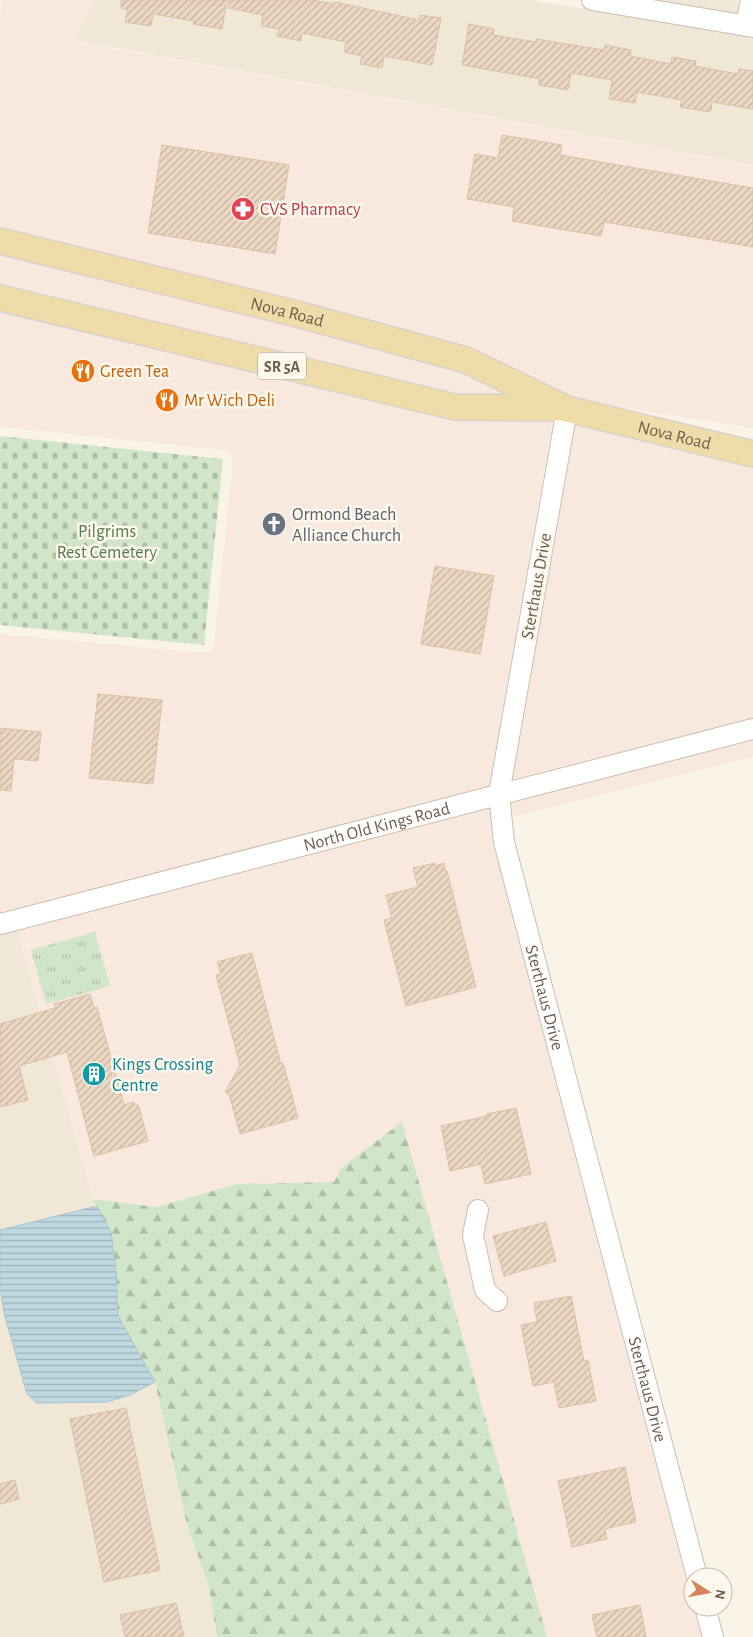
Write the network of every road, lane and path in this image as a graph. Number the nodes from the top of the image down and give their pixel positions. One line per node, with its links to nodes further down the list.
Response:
1 (592, 0): 3 (street)
2 (751, 0): 3 (street)
3 (750, 26)
4 (0, 242): 6 (main road, Nova Road / SR 5A)
5 (0, 298): 6 (main road, Nova Road / SR 5A)
6 (567, 408): 7 (main road, Nova Road / SR 5A); 9 (street, Sterthaus Drive)
7 (753, 454)
8 (753, 729): 9 (street, North Old Kings Road)
9 (499, 794): 10 (street, North Old Kings Road); 13 (street, Sterthaus Drive)
10 (0, 924)
11 (478, 1210): 12 (street)
12 (497, 1301)
13 (694, 1567)
14 (708, 1617): 15 (street)
15 (713, 1637)

